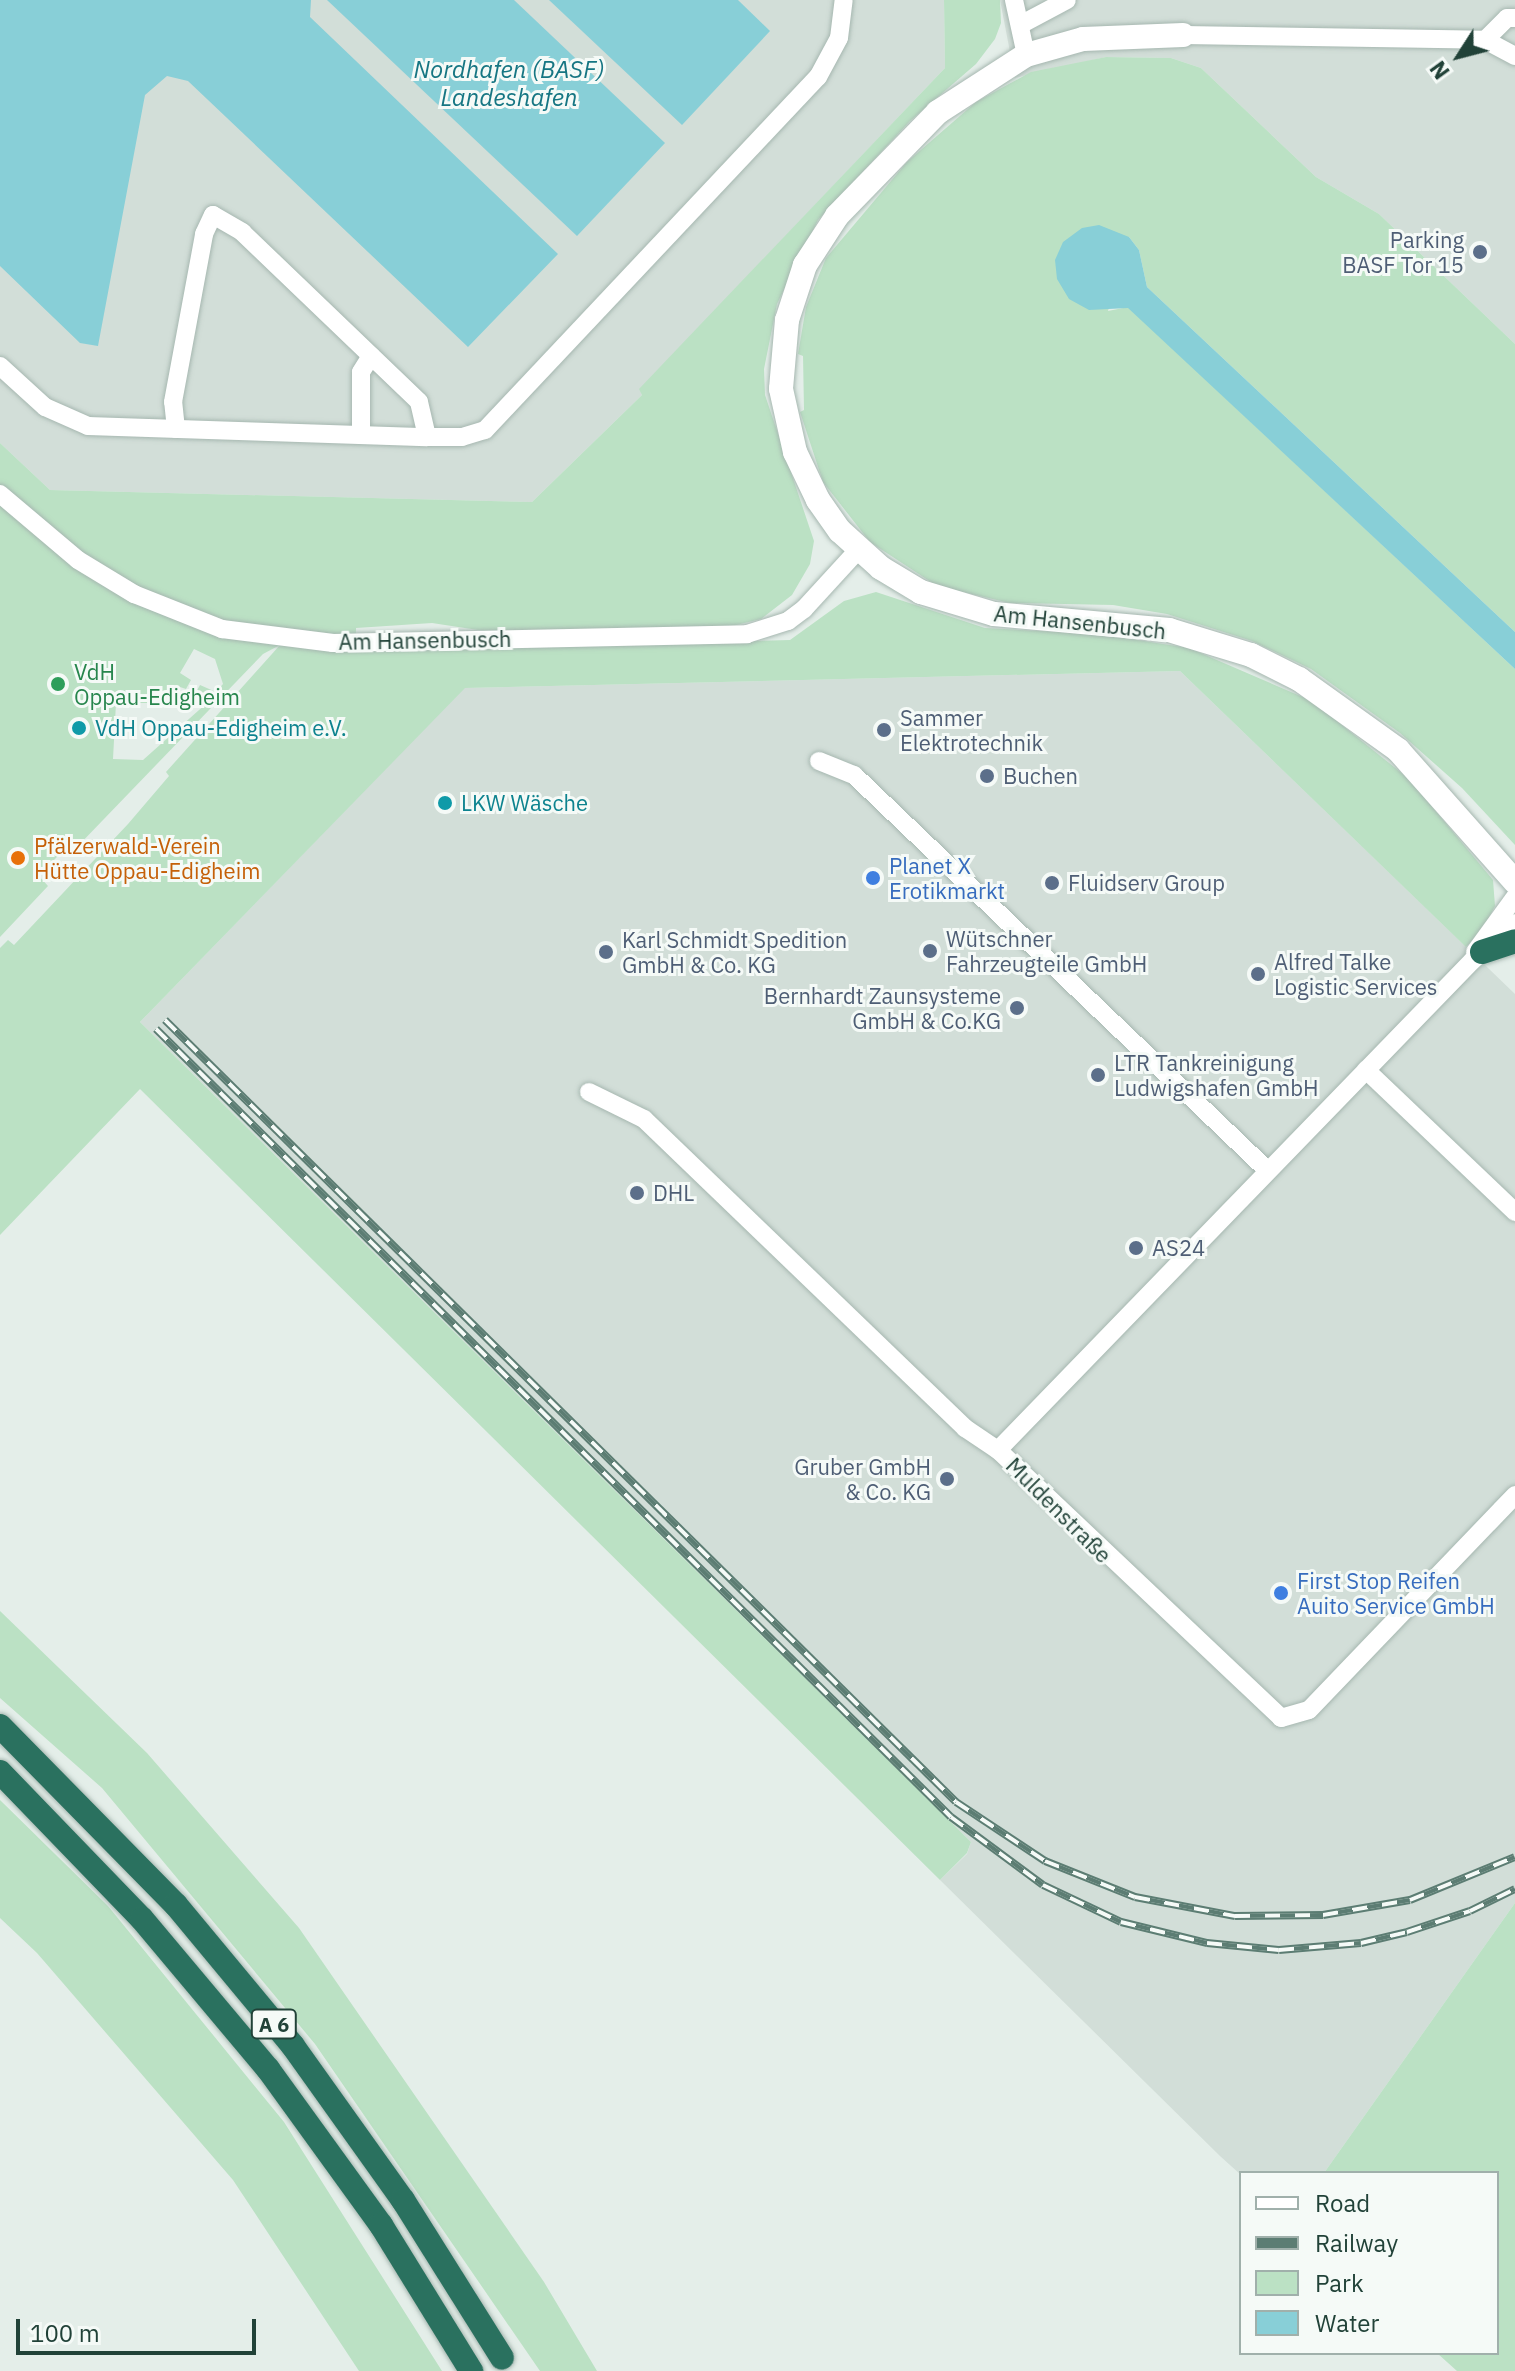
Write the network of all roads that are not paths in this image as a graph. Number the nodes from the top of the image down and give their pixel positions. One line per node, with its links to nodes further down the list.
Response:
1 (844, 0): 14 (street)
2 (1014, 0): 5 (street)
3 (1067, 0): 5 (street)
4 (1515, 18): 7 (street)
5 (1020, 25): 8 (street)
6 (1183, 35): 7 (street); 8 (street, Am Hansenbusch)
7 (1485, 40): 9 (street)
8 (1026, 55): 16 (street, Am Hansenbusch)
9 (1515, 56)
10 (371, 356): 12 (street); 13 (street); 14 (street)
11 (0, 366): 12 (street)
12 (176, 429): 13 (street)
13 (361, 434): 14 (street)
14 (427, 437)
15 (0, 494): 16 (street, Am Hansenbusch)
16 (858, 550): 18 (street, Am Hansenbusch)
17 (819, 761): 25 (street)
18 (1515, 882)
19 (1515, 897): 22 (street)
20 (1515, 923): 22 (street)
21 (1515, 941): 22 (highway)
22 (1477, 956): 23 (street)
23 (1366, 1070): 25 (street); 26 (street)
24 (589, 1092): 27 (street, Muldenstraße)
25 (1267, 1170): 27 (street)
26 (1515, 1212)
27 (998, 1450): 28 (street, Muldenstraße)
28 (1515, 1495)
29 (0, 1726): 31 (highway, A 6)
30 (0, 1772): 32 (highway, A 6)
31 (502, 2358)
32 (471, 2371)

